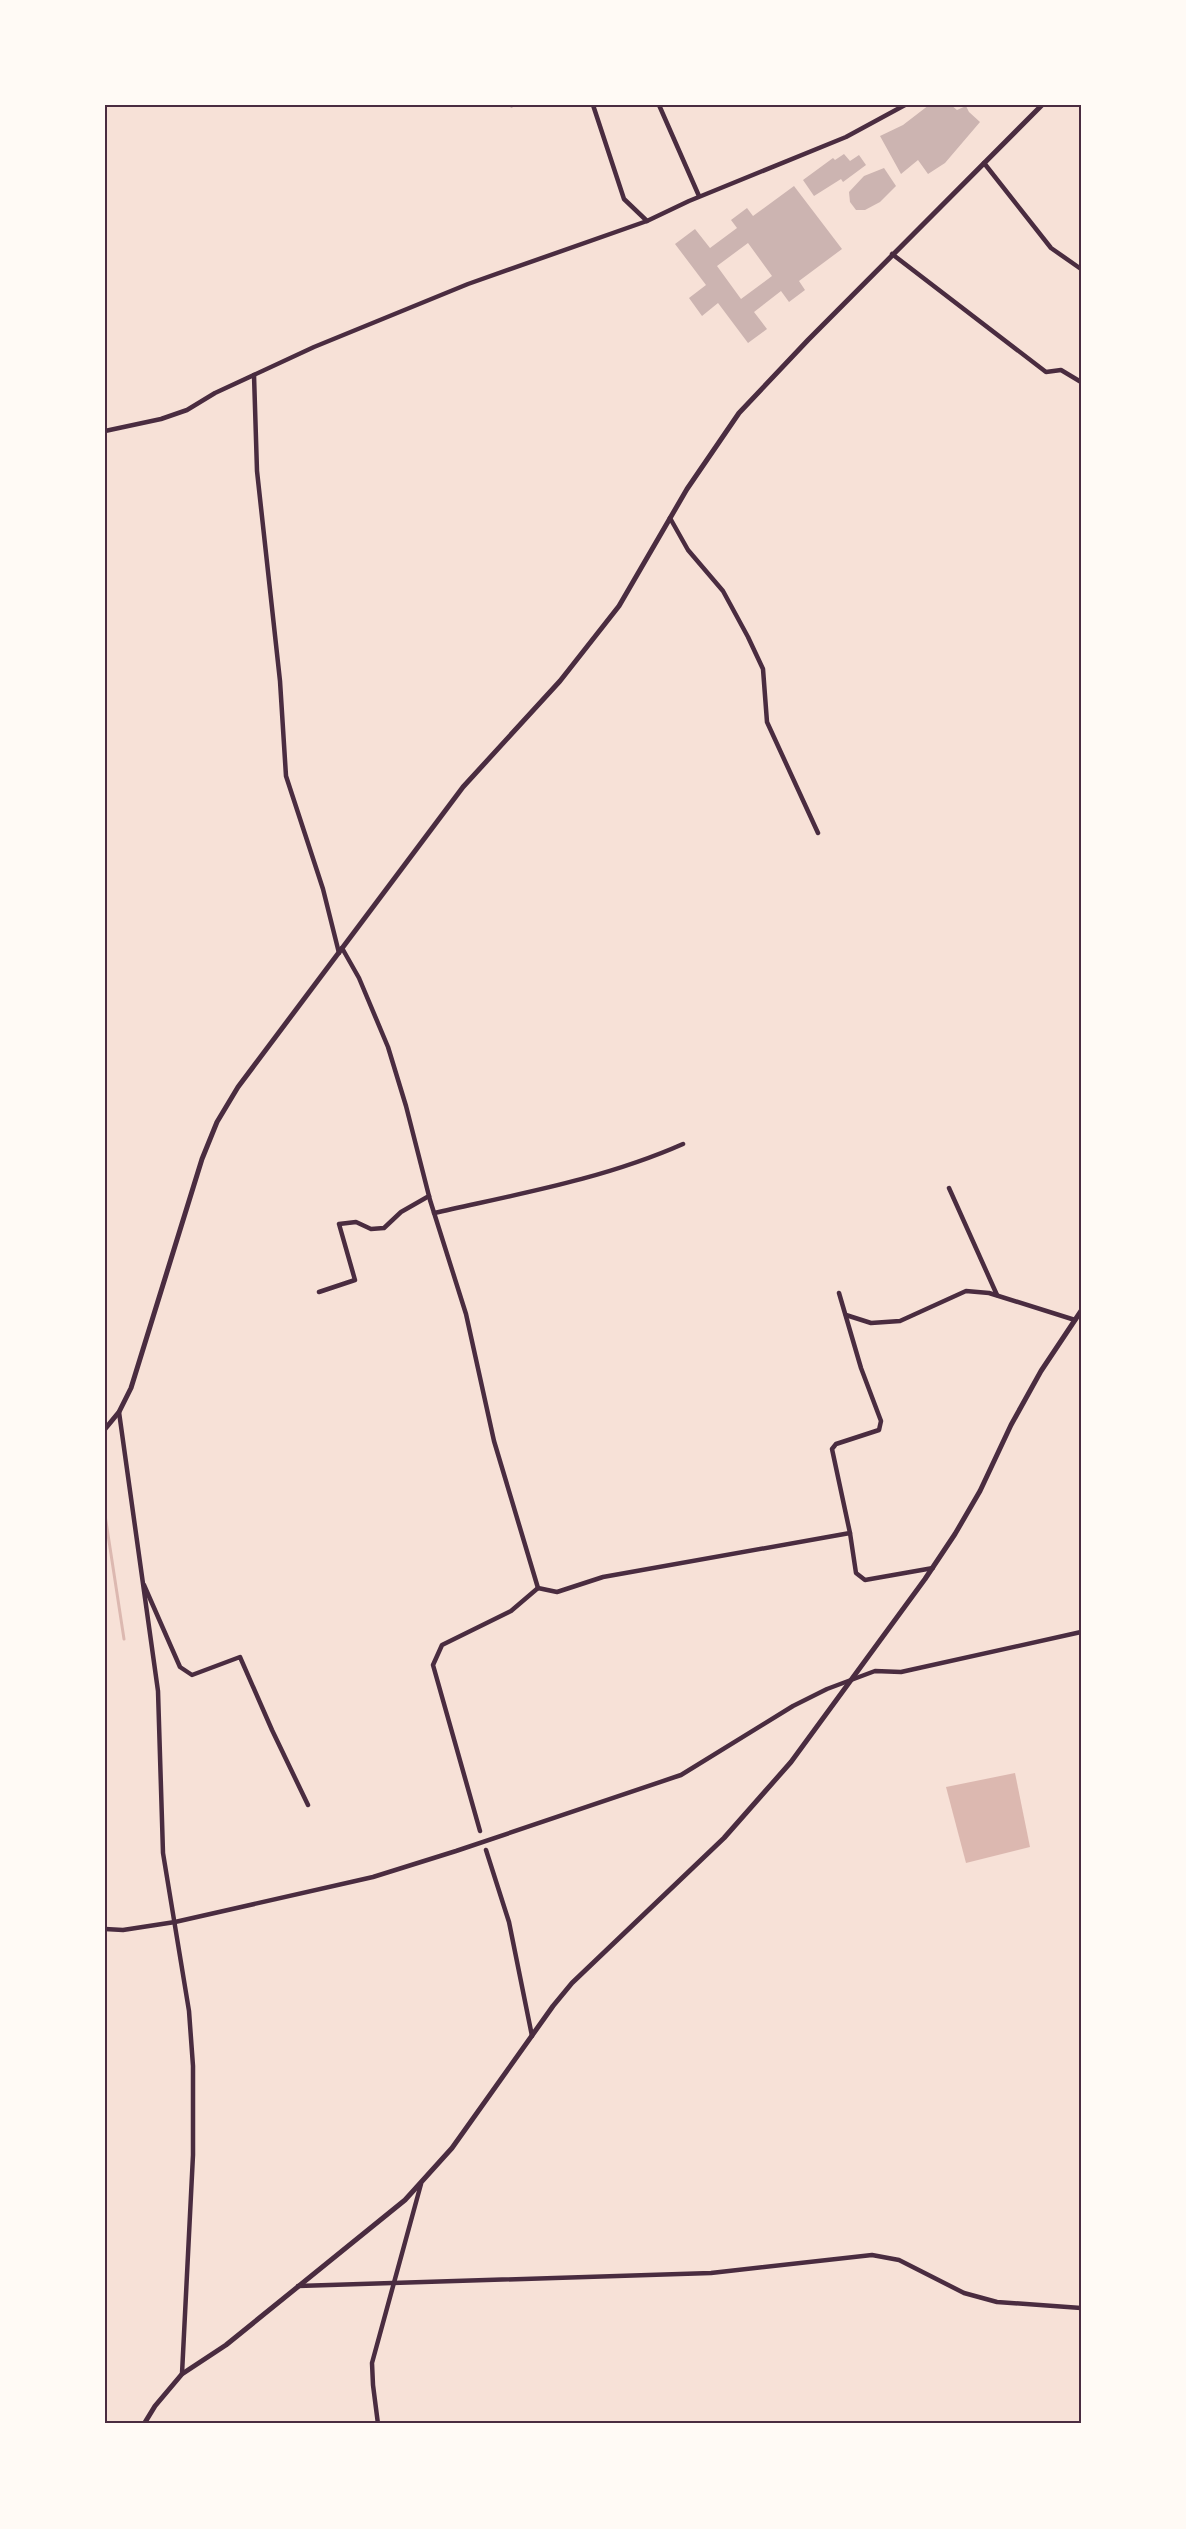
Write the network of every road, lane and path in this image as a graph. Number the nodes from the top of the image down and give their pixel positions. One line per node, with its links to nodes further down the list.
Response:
1 (593, 105): 8 (street)
2 (659, 105): 7 (street)
3 (905, 105): 7 (street)
4 (1042, 105): 5 (street)
5 (1034, 108): 6 (street)
6 (984, 163): 9 (street); 10 (street)
7 (699, 196): 8 (street)
8 (647, 221): 11 (street)
9 (892, 254): 12 (street); 14 (street)
10 (1081, 269)
11 (254, 375): 13 (street); 16 (street)
12 (1081, 382)
13 (105, 431)
14 (670, 518): 15 (street); 16 (street)
15 (818, 833)
16 (341, 951): 19 (street); 27 (street)
17 (683, 1144): 20 (street)
18 (949, 1188): 23 (street)
19 (429, 1196): 20 (street); 21 (street)
20 (434, 1213): 32 (street)
21 (319, 1292)
22 (839, 1293): 25 (street)
23 (997, 1295): 25 (street); 26 (street)
24 (1081, 1311): 26 (street)
25 (846, 1315): 29 (street)
26 (1075, 1320): 30 (street)
27 (119, 1412): 28 (street); 31 (street)
28 (105, 1429)
29 (850, 1533): 30 (street); 32 (street)
30 (933, 1568): 34 (street)
31 (142, 1580): 35 (street); 38 (street)
32 (538, 1588): 36 (street)
33 (1081, 1632): 34 (street)
34 (849, 1680): 38 (street); 40 (street)
35 (309, 1805)
36 (480, 1832)
37 (486, 1850): 40 (street)
38 (175, 1922): 39 (street); 45 (street)
39 (105, 1929)
40 (532, 2036): 41 (street)
41 (421, 2184): 42 (street); 43 (street)
42 (392, 2284): 43 (street); 44 (street); 47 (street)
43 (298, 2286): 45 (street)
44 (1081, 2308)
45 (182, 2374): 46 (street)
46 (144, 2424)
47 (378, 2424)

